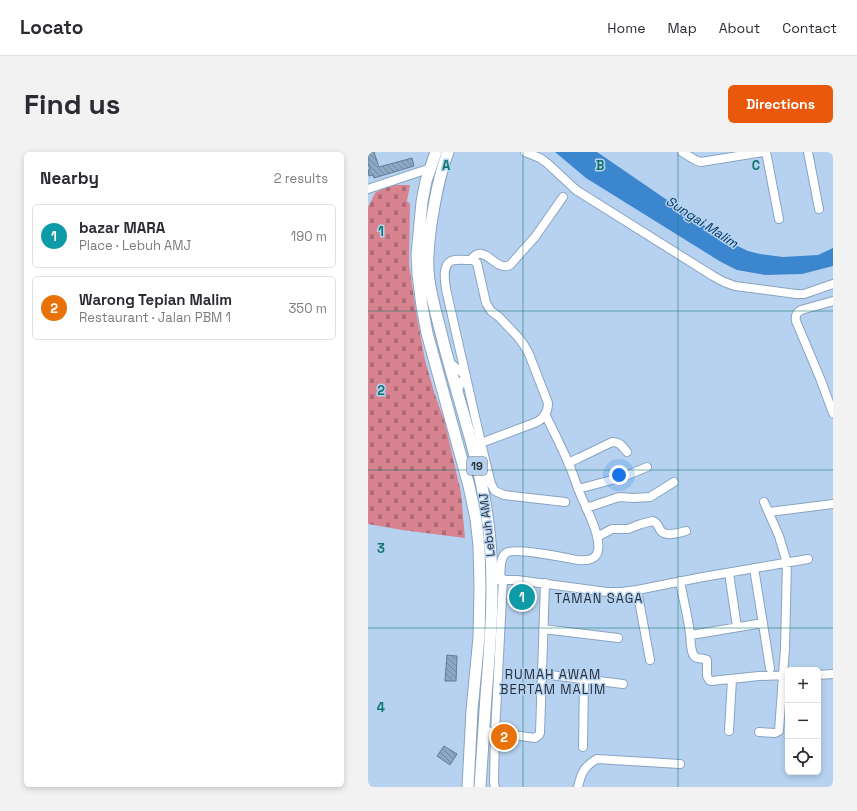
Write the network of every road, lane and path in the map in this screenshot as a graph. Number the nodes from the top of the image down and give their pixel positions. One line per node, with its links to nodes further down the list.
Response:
1 (436, 152): 9 (highway, Lebuh AMJ / 19)
2 (448, 152): 17 (highway, Lebuh AMJ / 19)
3 (525, 152): 15 (street)
4 (682, 152): 8 (street)
5 (763, 152): 8 (street)
6 (766, 152): 13 (street)
7 (808, 152): 12 (street)
8 (740, 154)
9 (431, 168): 10 (street); 65 (highway, Lebuh AMJ / 19)
10 (368, 189)
11 (563, 197): 14 (street)
12 (819, 209)
13 (779, 219)
14 (471, 260): 18 (street); 20 (street)
15 (833, 284)
16 (833, 301): 21 (street)
17 (447, 360): 18 (street); 19 (highway, Lebuh AMJ / 19)
18 (466, 376): 19 (street); 22 (street)
19 (458, 396): 39 (highway, Lebuh AMJ / 19)
20 (545, 414): 22 (street); 24 (street)
21 (833, 414)
22 (481, 443): 28 (street)
23 (627, 452): 24 (street)
24 (568, 463): 27 (street)
25 (647, 468): 27 (street)
26 (674, 482): 31 (street)
27 (578, 489): 31 (street)
28 (565, 502)
29 (764, 502): 32 (street)
30 (833, 504): 32 (street)
31 (586, 508): 34 (street)
32 (769, 512): 36 (street)
33 (686, 531): 34 (street)
34 (597, 537): 39 (street)
35 (808, 559): 36 (street)
36 (787, 563): 37 (street); 49 (street)
37 (754, 568): 38 (street); 43 (street)
38 (729, 573): 40 (street); 44 (street)
39 (498, 580): 41 (street); 60 (highway, Lebuh AMJ / 19)
40 (680, 582): 42 (street); 46 (street)
41 (545, 583): 42 (street); 45 (street)
42 (637, 590): 48 (street)
43 (763, 623): 44 (street); 50 (street)
44 (737, 627): 46 (street)
45 (543, 629): 47 (street); 51 (street)
46 (691, 635): 56 (street)
47 (618, 638)
48 (650, 660)
49 (786, 667)
50 (770, 668)
51 (542, 674): 55 (street); 60 (street)
52 (821, 674): 53 (street)
53 (833, 674)
54 (785, 675): 56 (street)
55 (584, 679): 58 (street); 62 (street)
56 (732, 679): 59 (street)
57 (785, 682): 61 (street)
58 (623, 684)
59 (729, 731)
60 (489, 732): 63 (highway, Lebuh AMJ / 19); 68 (street)
61 (759, 732)
62 (583, 747)
63 (483, 751): 66 (highway, Lebuh AMJ / 19); 67 (highway)
64 (680, 764): 69 (street)
65 (468, 787)
66 (480, 787)
67 (484, 787)
68 (495, 787)
69 (578, 787)

